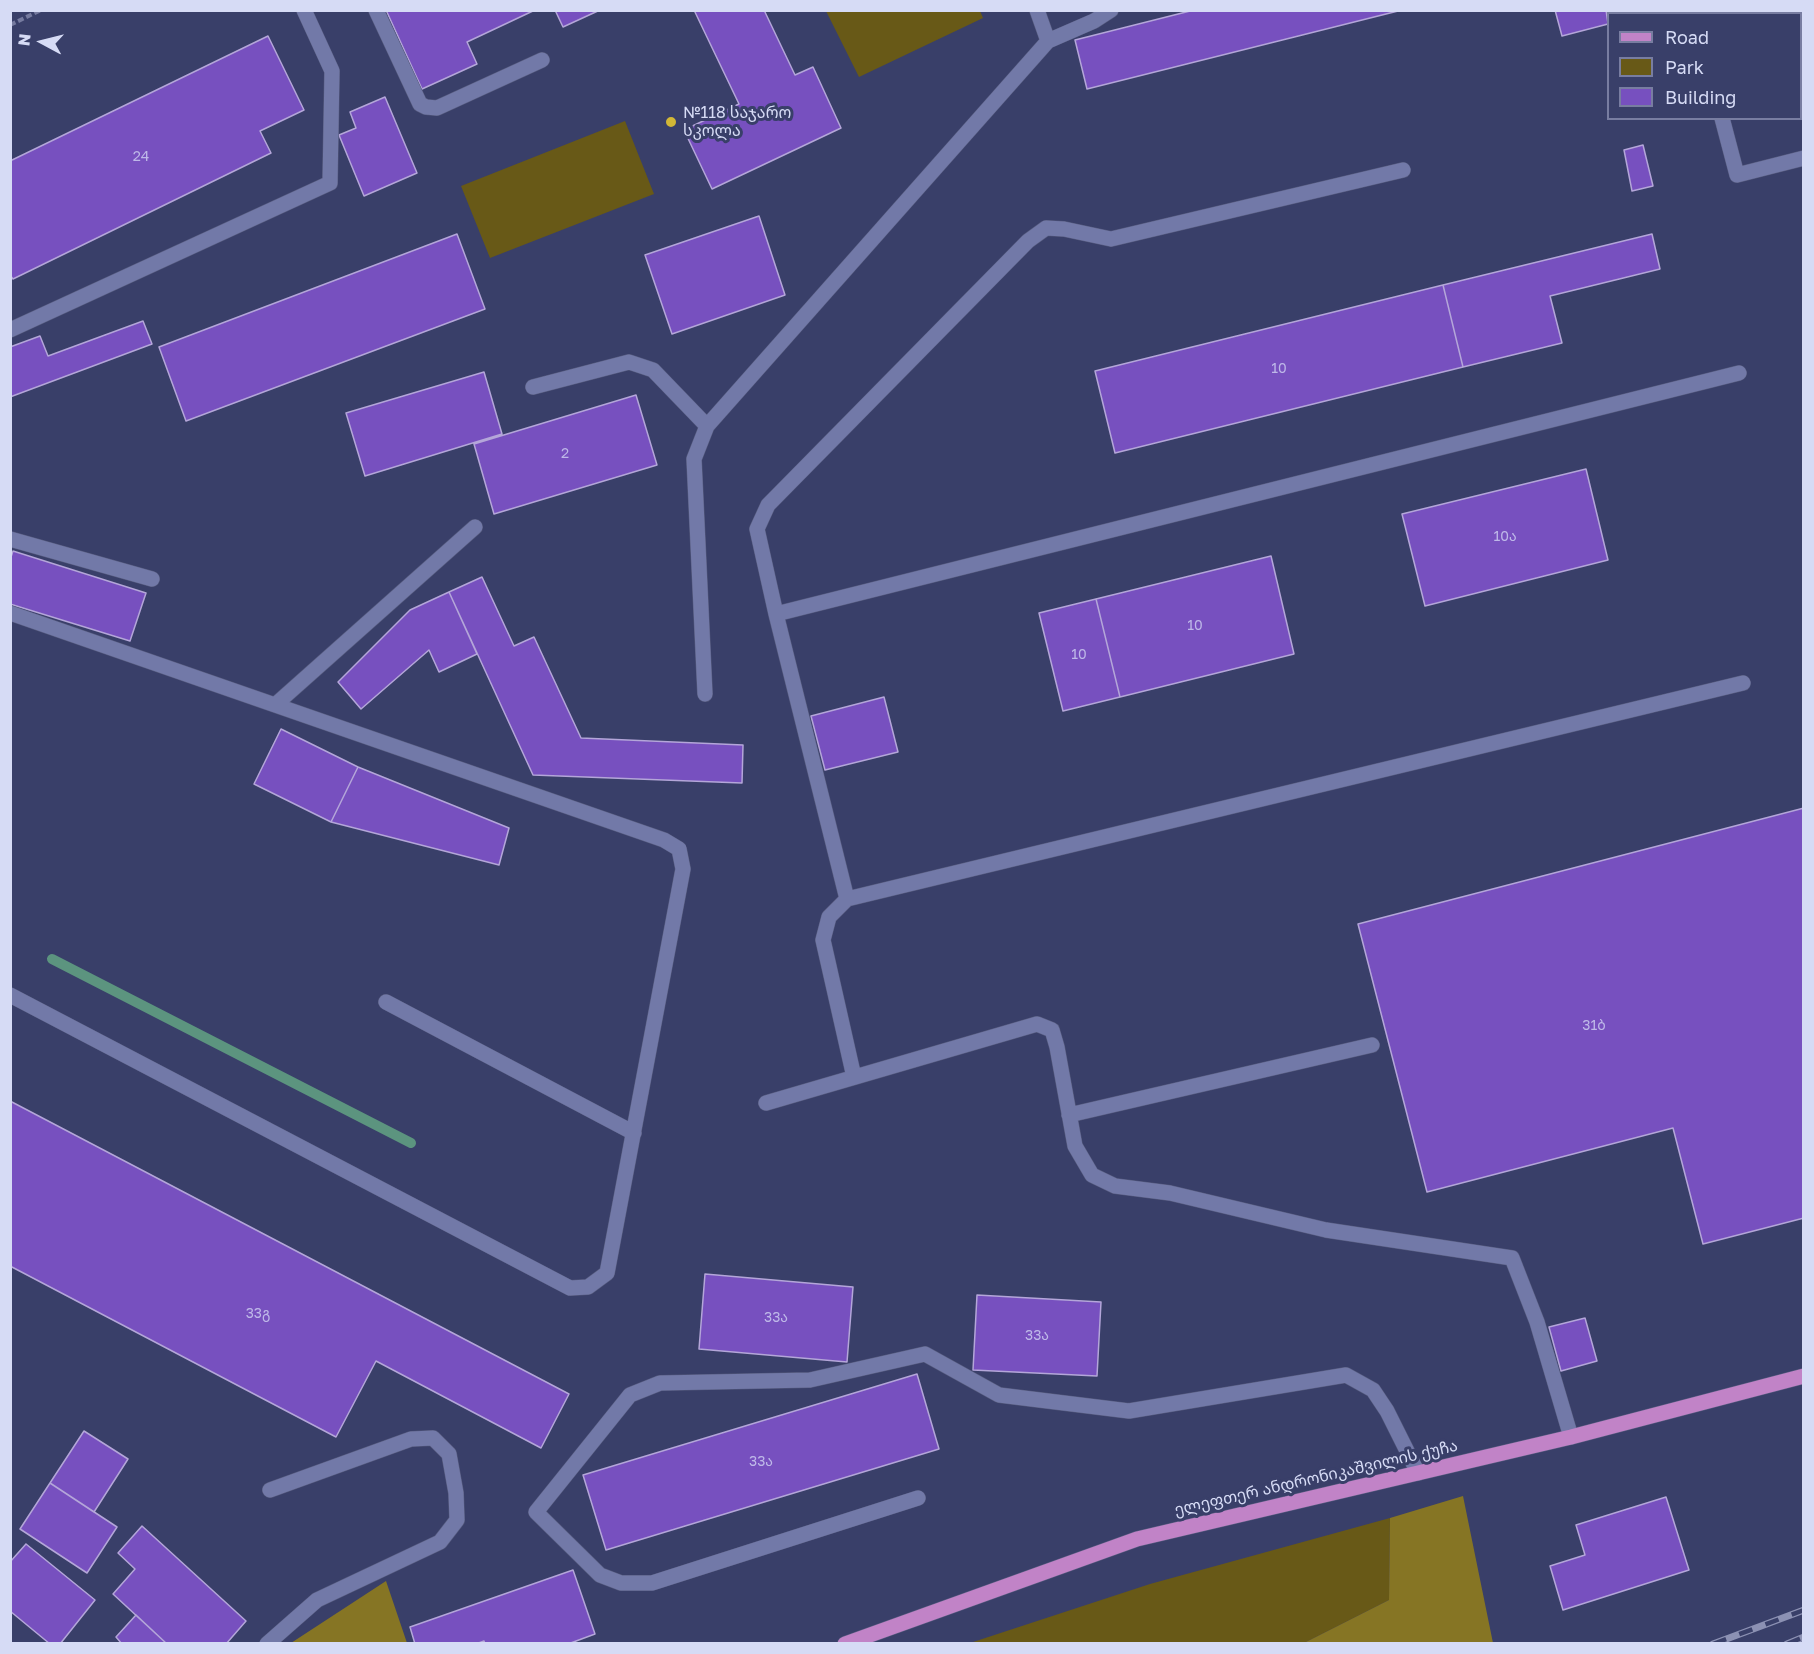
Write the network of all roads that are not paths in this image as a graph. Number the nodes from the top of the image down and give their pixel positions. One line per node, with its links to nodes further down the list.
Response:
1 (376, 10): 6 (street)
2 (1037, 10): 5 (street)
3 (1111, 10): 5 (street)
4 (306, 11): 10 (street)
5 (1048, 41): 13 (street)
6 (542, 60)
7 (1723, 120): 8 (street)
8 (1803, 158)
9 (1403, 170): 18 (street)
10 (10, 330)
11 (1739, 373): 18 (street)
12 (533, 387): 13 (street)
13 (707, 426): 20 (street)
14 (475, 527): 21 (street)
15 (10, 539): 16 (street)
16 (152, 579)
17 (10, 612): 21 (street)
18 (776, 614): 22 (street)
19 (1743, 683): 22 (street)
20 (705, 694)
21 (275, 705): 29 (street)
22 (848, 899): 26 (street)
23 (10, 994): 29 (street)
24 (386, 1002): 29 (street)
25 (1372, 1046): 28 (street)
26 (854, 1077): 27 (street); 28 (street)
27 (766, 1103)
28 (1069, 1115): 31 (street)
29 (634, 1132)
30 (1803, 1376): 31 (main road, ელეფთერ ანდრონიკაშვილის ქუჩა)
31 (1570, 1437): 32 (main road, ელეფთერ ანდრონიკაშვილის ქუჩა)
32 (1418, 1473): 34 (street); 36 (main road, ელეფთერ ანდრონიკაშვილის ქუჩა)
33 (270, 1490): 35 (street)
34 (918, 1498)
35 (267, 1644)
36 (844, 1644)

